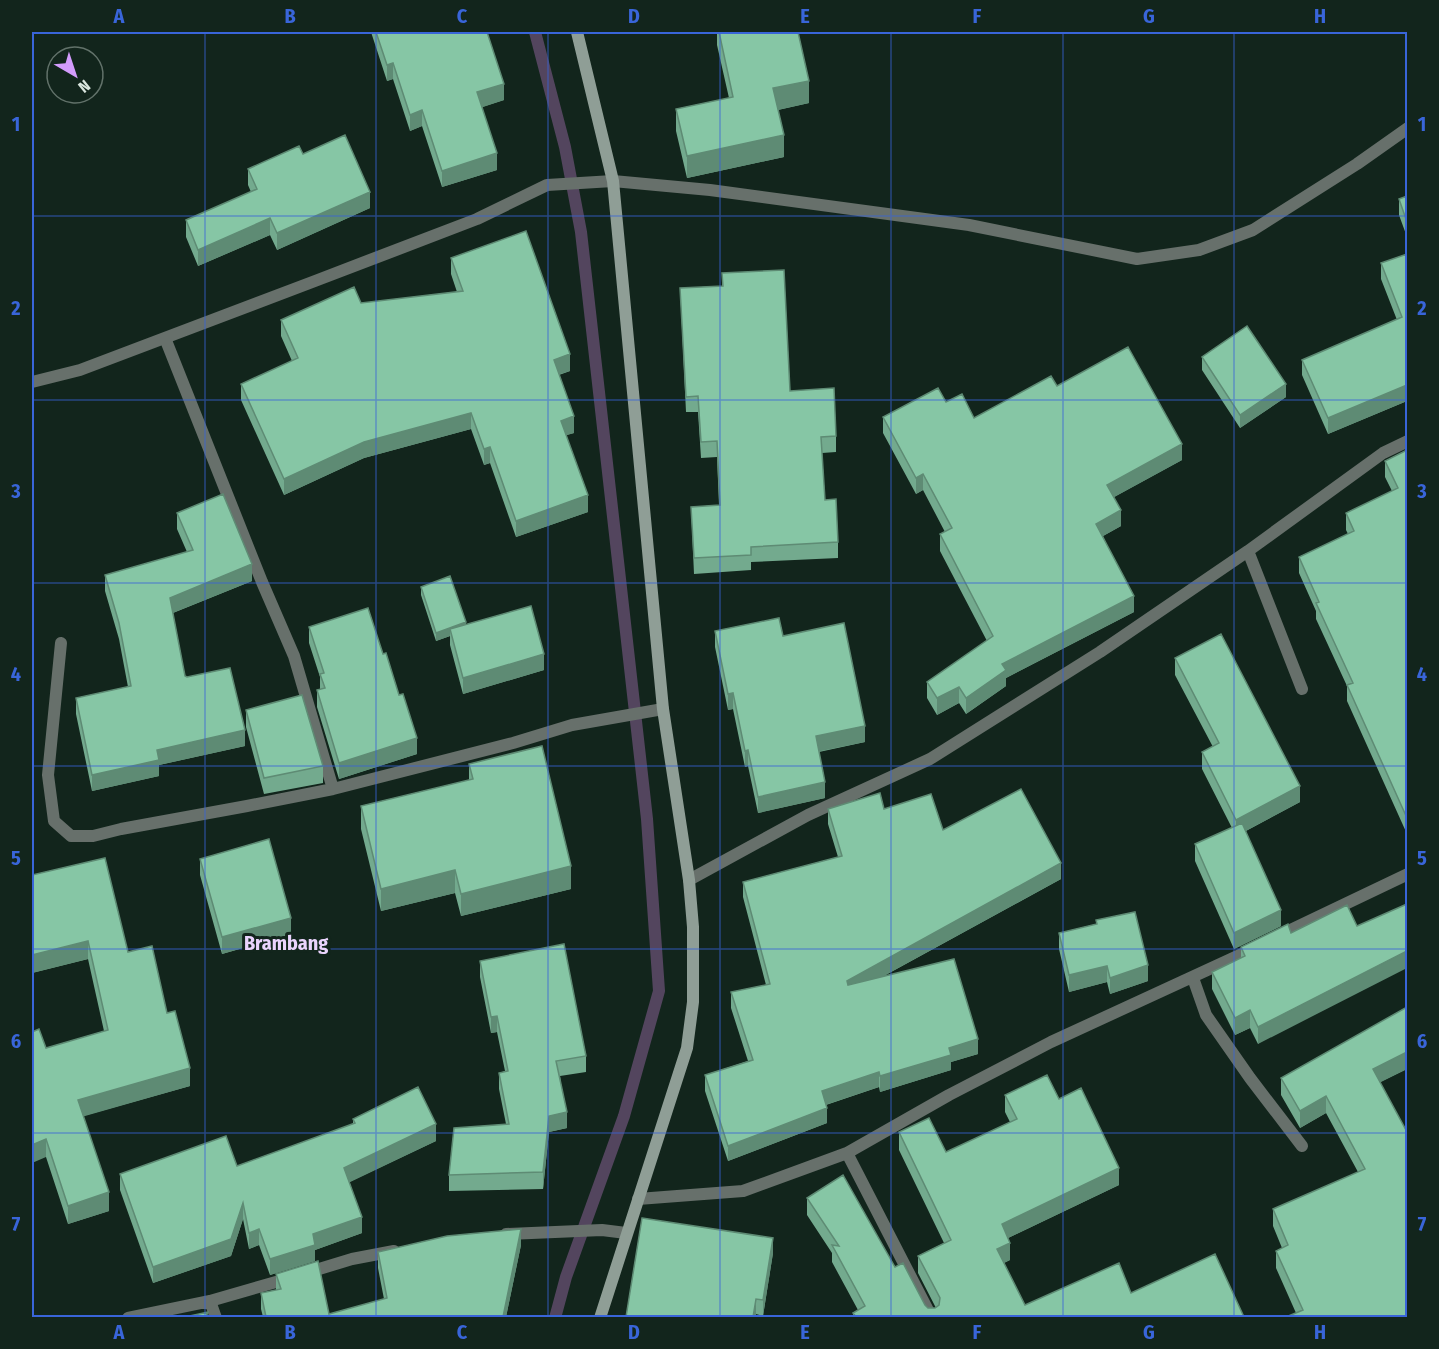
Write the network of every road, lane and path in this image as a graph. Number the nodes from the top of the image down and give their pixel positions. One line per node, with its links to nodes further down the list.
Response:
1 (577, 32): 3 (main road)
2 (1407, 128): 3 (street)
3 (613, 181): 4 (street); 10 (main road)
4 (165, 338): 5 (street); 11 (street)
5 (32, 382)
6 (1407, 441): 7 (street)
7 (1248, 551): 9 (street); 13 (street)
8 (61, 643): 11 (street)
9 (1302, 689)
10 (663, 709): 11 (street); 13 (main road)
11 (333, 789)
12 (1407, 874): 14 (street)
13 (689, 880): 17 (main road)
14 (1193, 978): 15 (street); 16 (street)
15 (1302, 1146)
16 (847, 1153): 17 (street); 25 (street)
17 (638, 1199): 18 (main road)
18 (627, 1233): 19 (street); 24 (main road)
19 (493, 1235)
20 (406, 1248): 21 (street)
21 (210, 1301): 22 (street); 23 (street)
22 (128, 1317)
23 (216, 1317)
24 (600, 1317)
25 (932, 1317)

